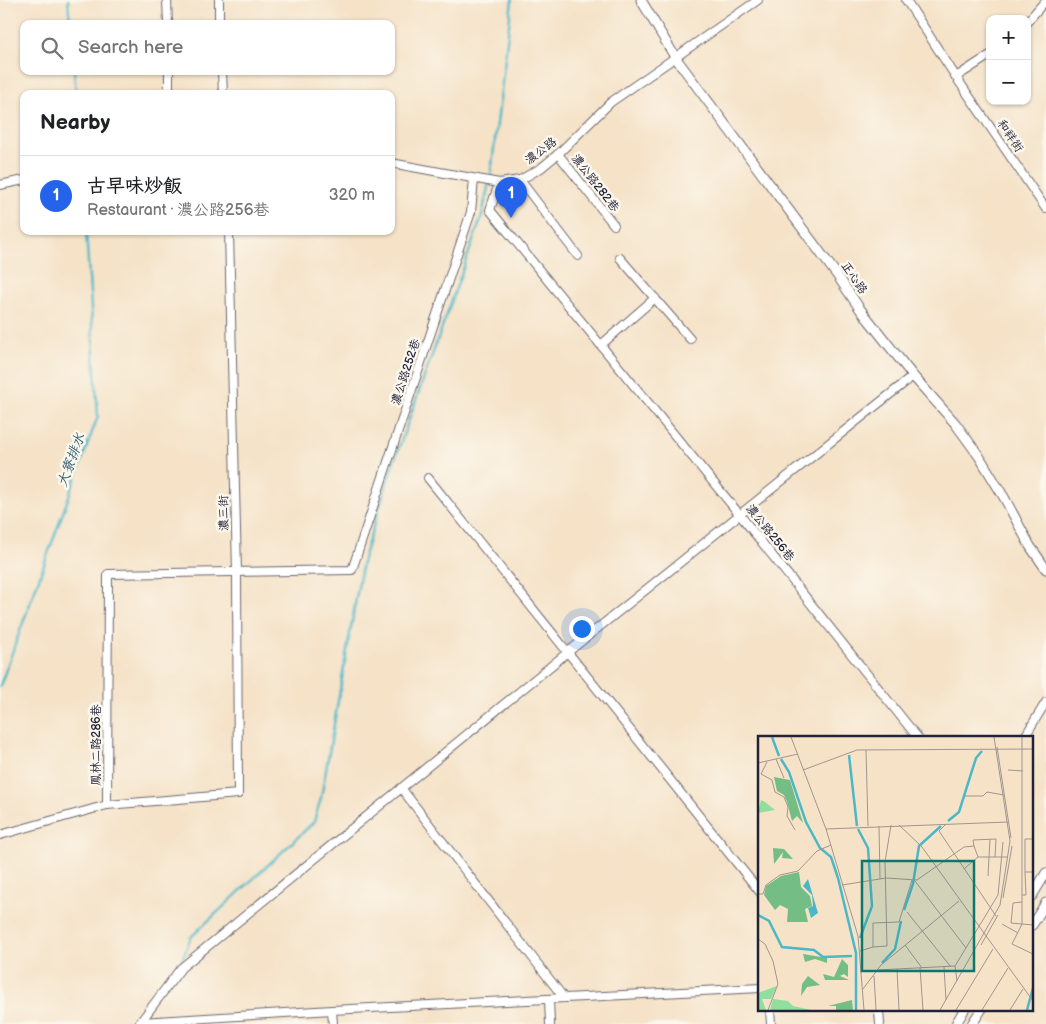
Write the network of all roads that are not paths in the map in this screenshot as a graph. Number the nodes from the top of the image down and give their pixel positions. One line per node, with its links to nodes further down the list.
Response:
1 (167, 0): 8 (street)
2 (219, 0): 9 (street)
3 (641, 0): 10 (street, 正心路)
4 (758, 0): 10 (street, 濃公路)
5 (906, 0): 14 (street, 和祥街)
6 (1046, 0): 7 (street)
7 (1031, 17)
8 (168, 20)
9 (219, 20)
10 (675, 57): 17 (street, 濃公路); 32 (street, 正心路)
11 (986, 58): 14 (street)
12 (169, 75): 15 (street)
13 (222, 75): 16 (street)
14 (956, 77): 24 (street, 和祥街)
15 (169, 90)
16 (223, 90)
17 (558, 154): 20 (street, 濃公路); 25 (street, 濃公路282巷)
18 (395, 164): 19 (street, 濃公路)
19 (474, 178): 22 (street, 濃公路); 36 (street, 濃公路252巷)
20 (520, 180): 22 (street, 濃公路); 27 (street)
21 (20, 181): 23 (street)
22 (493, 182): 31 (street, 濃公路256巷)
23 (0, 185)
24 (1046, 209)
25 (614, 225)
26 (229, 235): 36 (street, 濃三街)
27 (578, 256)
28 (620, 258): 29 (street)
29 (655, 298): 30 (street); 31 (street)
30 (690, 340)
31 (601, 345): 34 (street, 濃公路256巷)
32 (913, 376): 34 (street); 35 (street, 正心路)
33 (428, 478): 37 (street)
34 (740, 515): 37 (street); 39 (street, 濃公路256巷)
35 (1046, 569)
36 (237, 572): 42 (street, 濃三街); 42 (street, 鳳林二路286巷)
37 (568, 652): 41 (street); 45 (street)
38 (1046, 702): 40 (street)
39 (916, 736)
40 (1025, 736)
41 (401, 788): 50 (street); 55 (street)
42 (107, 805): 43 (street)
43 (0, 835)
44 (1046, 873): 46 (street)
45 (758, 890)
46 (1034, 893)
47 (1046, 903): 48 (street)
48 (1034, 922)
49 (758, 988): 50 (street)
50 (564, 998): 51 (street)
51 (549, 999): 52 (street); 57 (street)
52 (332, 1010): 55 (street); 56 (street)
53 (963, 1012): 58 (street)
54 (980, 1012): 59 (street)
55 (140, 1023)
56 (333, 1024)
57 (550, 1024)
58 (956, 1024)
59 (972, 1024)

